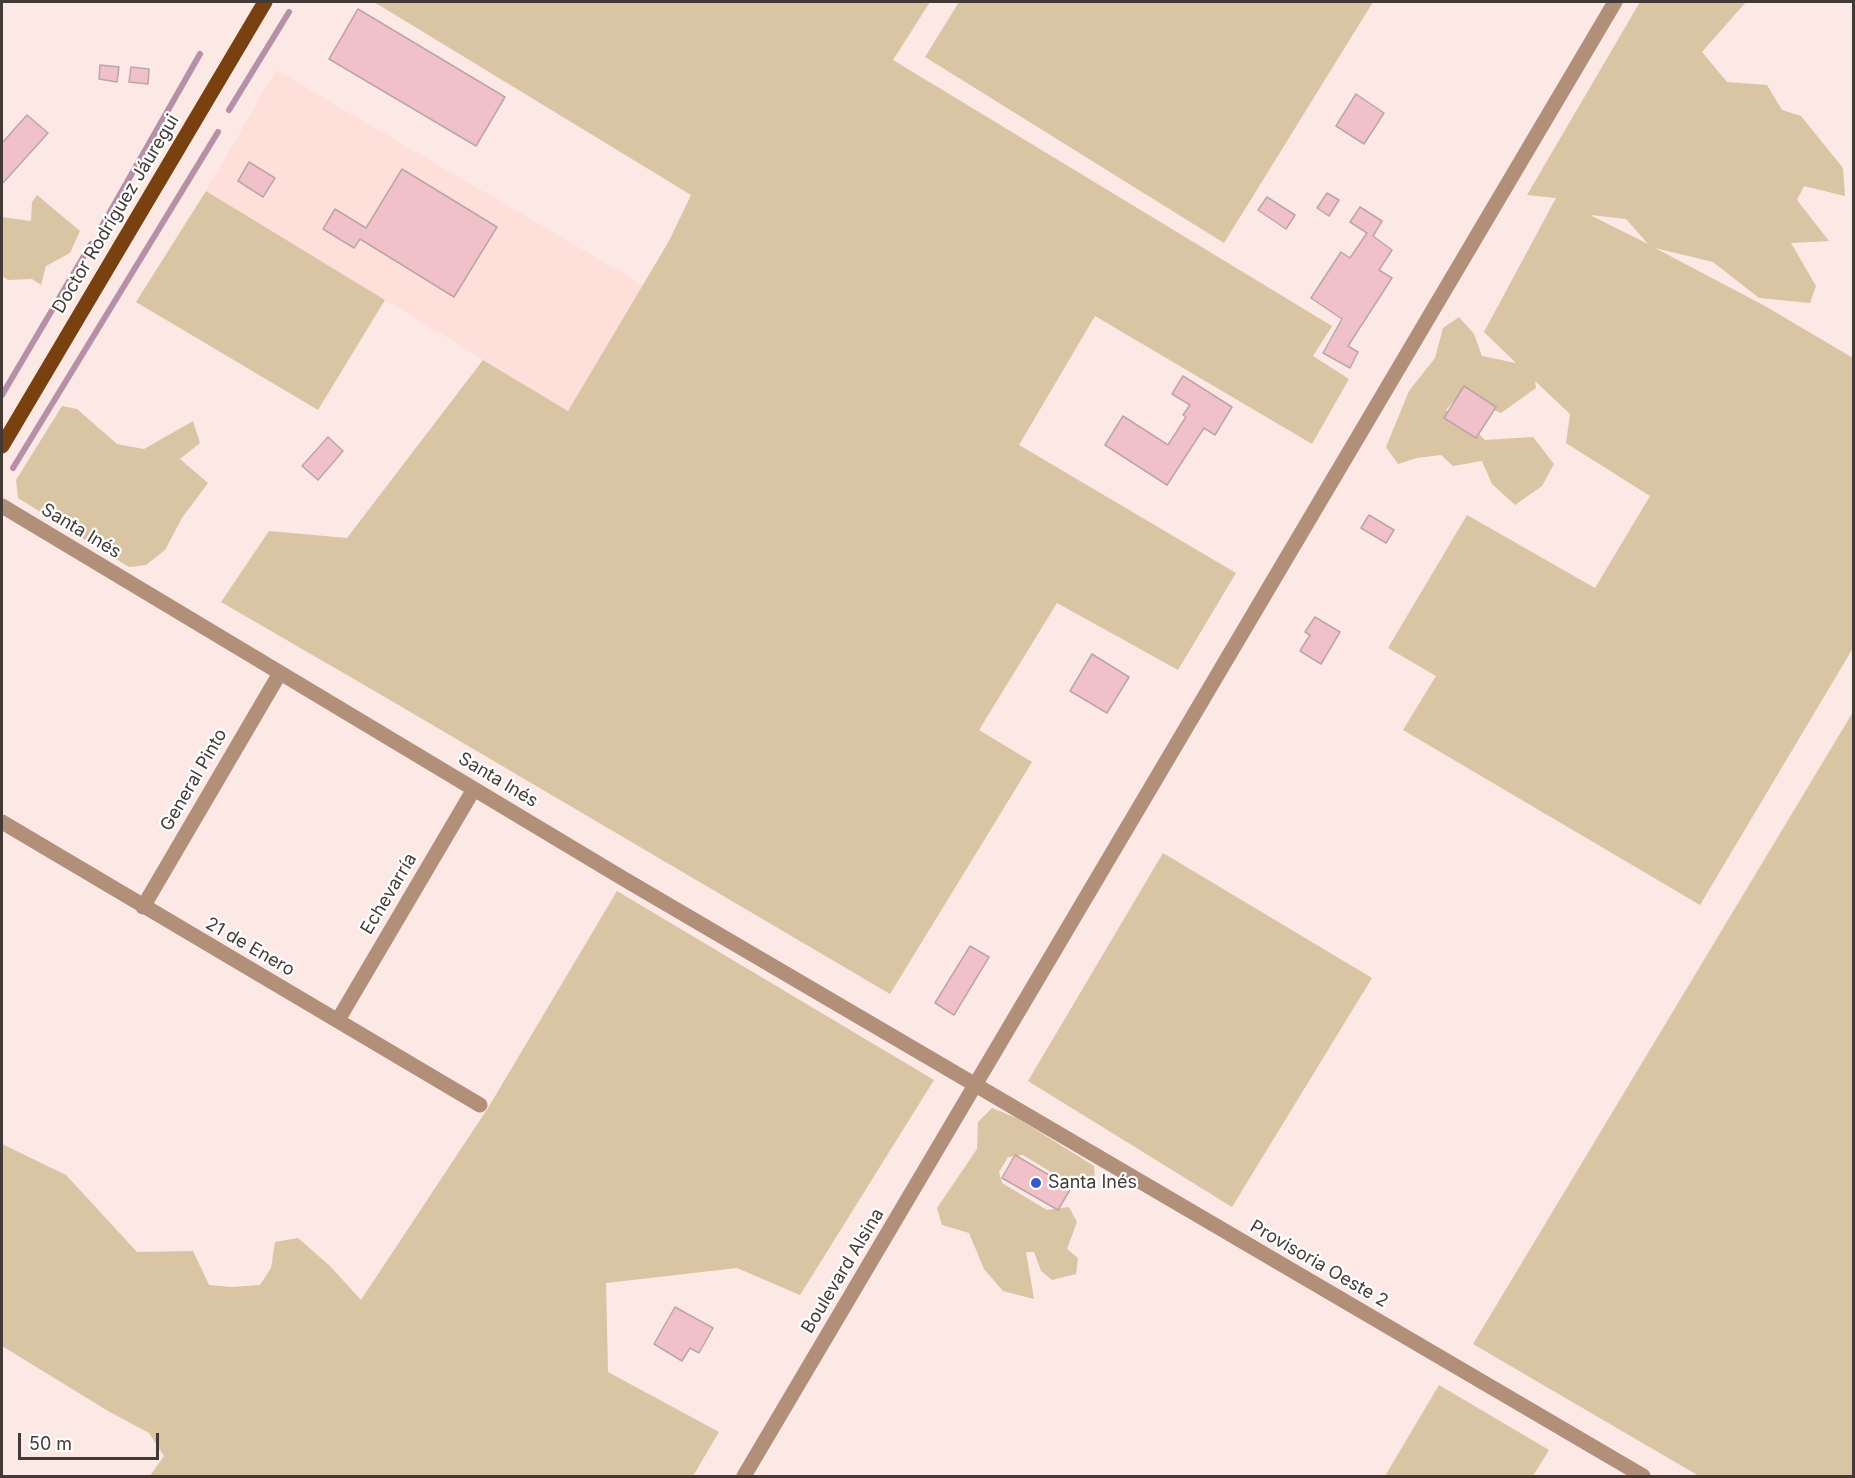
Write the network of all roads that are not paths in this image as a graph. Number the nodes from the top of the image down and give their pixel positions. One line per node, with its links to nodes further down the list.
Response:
1 (265, 2): 3 (main road, Doctor Rodríguez Jáuregui)
2 (1615, 2): 10 (street, Boulevard Alsina)
3 (2, 446)
4 (2, 506): 5 (street, Santa Inés)
5 (280, 673): 6 (street, Santa Inés); 8 (street, General Pinto)
6 (474, 789): 9 (street, Echevarría); 10 (street, Santa Inés)
7 (2, 822): 8 (street, 21 de Enero)
8 (143, 907): 9 (street, 21 de Enero)
9 (338, 1020): 11 (street, 21 de Enero)
10 (976, 1085): 12 (street, Boulevard Alsina); 13 (street, Provisoria Oeste 2)
11 (480, 1105)
12 (744, 1476)
13 (1643, 1476)

